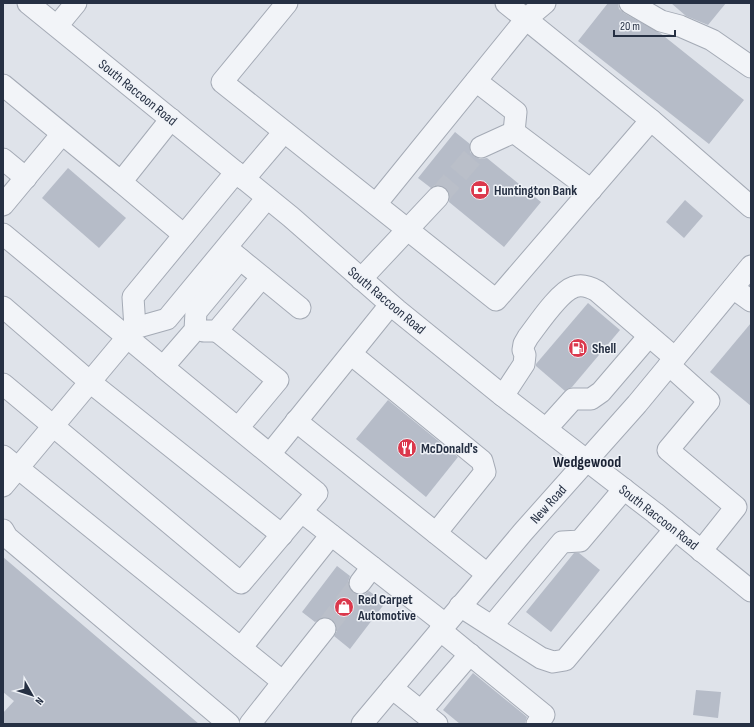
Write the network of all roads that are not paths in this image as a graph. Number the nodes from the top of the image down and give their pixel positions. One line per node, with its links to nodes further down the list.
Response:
1 (28, 3): 8 (street, South Raccoon Road)
2 (76, 3): 8 (street)
3 (287, 3): 14 (street)
4 (506, 3): 7 (street)
5 (545, 3): 7 (street)
6 (630, 3): 9 (street)
7 (526, 19): 10 (street); 13 (street)
8 (57, 26): 12 (street, South Raccoon Road)
9 (751, 67)
10 (476, 81): 15 (street); 25 (street)
11 (3, 85): 16 (street)
12 (171, 119): 19 (street, South Raccoon Road); 21 (street)
13 (651, 120): 22 (street); 27 (street)
14 (284, 132): 19 (street); 25 (street)
15 (514, 132): 17 (street); 22 (street)
16 (62, 134): 20 (street); 21 (street)
17 (481, 147)
18 (3, 159): 20 (street)
19 (240, 176): 24 (street, South Raccoon Road); 30 (street)
20 (26, 178): 26 (street)
21 (121, 182): 30 (street)
22 (591, 190): 28 (street)
23 (438, 197): 28 (street)
24 (267, 198): 31 (street); 34 (street, South Raccoon Road)
25 (376, 204): 28 (street)
26 (3, 205)
27 (751, 207)
28 (408, 230): 34 (street)
29 (3, 234): 42 (street)
30 (184, 235): 42 (street)
31 (233, 253): 33 (street); 40 (street); 42 (street)
32 (751, 266): 35 (street, New Road)
33 (262, 277): 39 (street); 41 (street)
34 (361, 279): 37 (street, South Raccoon Road)
35 (733, 288): 36 (street); 45 (street, New Road)
36 (751, 301)
37 (390, 305): 44 (street); 49 (street, South Raccoon Road)
38 (3, 307): 47 (street)
39 (300, 308)
40 (195, 330): 41 (street); 46 (street)
41 (217, 331): 52 (street)
42 (131, 333): 46 (street); 47 (street)
43 (649, 336): 45 (street); 49 (street); 53 (street)
44 (351, 354): 50 (street); 62 (street)
45 (672, 361): 55 (street, New Road); 65 (street)
46 (163, 367): 52 (street)
47 (90, 382): 51 (street); 63 (street)
48 (3, 384): 51 (street)
49 (503, 396): 53 (street, South Raccoon Road)
50 (296, 421): 54 (street); 62 (street)
51 (53, 426): 56 (street); 63 (street)
52 (238, 428): 54 (street)
53 (546, 429): 55 (street, South Raccoon Road)
54 (270, 454): 59 (street)
55 (587, 460): 58 (street, South Raccoon Road); 66 (street, New Road)
56 (10, 462): 57 (street); 72 (street)
57 (3, 486)
58 (624, 489): 60 (street, South Raccoon Road); 69 (street)
59 (302, 512): 63 (street); 64 (street)
60 (675, 529): 65 (street, South Raccoon Road); 69 (street)
61 (3, 530): 77 (street)
62 (436, 533): 66 (street)
63 (282, 535)
64 (331, 535): 70 (street); 72 (street)
65 (701, 550): 67 (street, South Raccoon Road)
66 (487, 574): 68 (street, New Road)
67 (751, 591)
68 (460, 606): 69 (street); 70 (street, New Road)
69 (492, 626)
70 (443, 627): 73 (street); 75 (street, New Road)
71 (324, 629): 74 (street)
72 (241, 648): 74 (street)
73 (477, 660): 76 (street); 80 (street); 81 (street)
74 (283, 682): 78 (street)
75 (392, 688): 76 (street); 79 (street, New Road)
76 (434, 719)
77 (229, 724)
78 (250, 724)
79 (362, 724)
80 (532, 724)
81 (537, 724)

